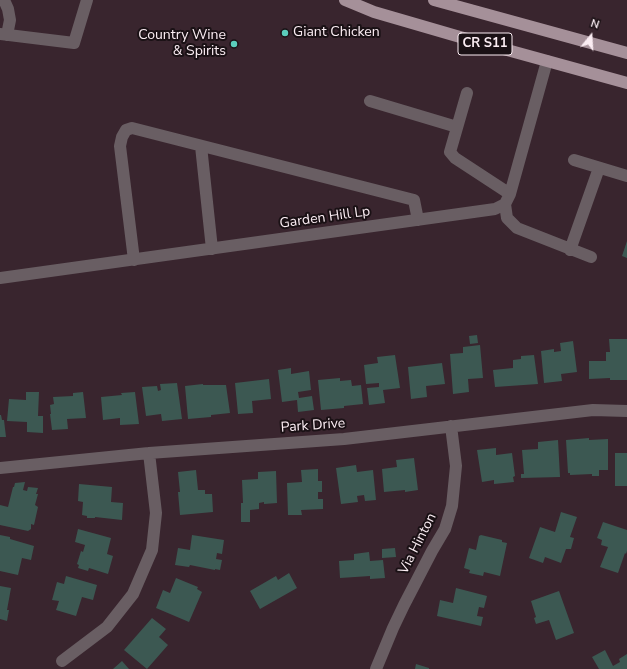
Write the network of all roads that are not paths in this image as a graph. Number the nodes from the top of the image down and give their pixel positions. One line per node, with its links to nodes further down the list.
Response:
1 (4, 0): 5 (street)
2 (86, 0): 5 (street)
3 (345, 0): 7 (main road, CR S11)
4 (434, 0): 6 (main road, CR S11)
5 (3, 34)
6 (627, 54)
7 (547, 61): 8 (main road, CR S11); 16 (street)
8 (627, 83)
9 (467, 93): 11 (street)
10 (370, 101): 11 (street)
11 (457, 127): 16 (street)
12 (201, 146): 17 (street); 18 (street); 21 (street)
13 (574, 160): 14 (street)
14 (599, 168): 15 (street); 19 (street)
15 (627, 176)
16 (508, 199): 17 (street, Garden Hill Lp); 19 (street)
17 (418, 220): 18 (street, Garden Hill Lp)
18 (212, 249): 21 (street, Garden Hill Lp)
19 (570, 250): 20 (street)
20 (591, 258)
21 (134, 260): 22 (street, Garden Hill Lp)
22 (0, 278)
23 (627, 411): 24 (street, Park Drive)
24 (451, 426): 25 (street, Park Drive); 28 (street, Via Hinton)
25 (149, 453): 26 (street, Park Drive); 27 (street)
26 (0, 468)
27 (62, 662)
28 (376, 669)

